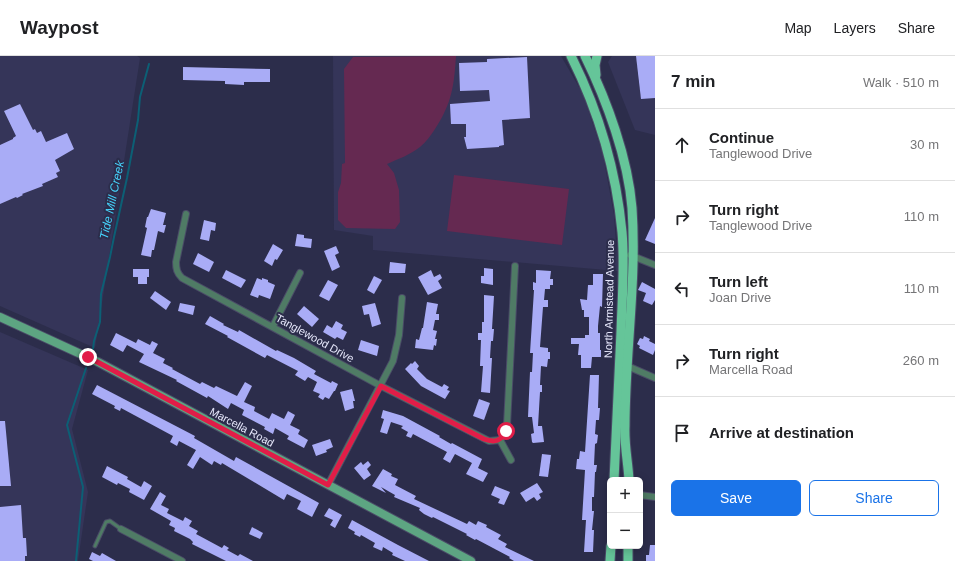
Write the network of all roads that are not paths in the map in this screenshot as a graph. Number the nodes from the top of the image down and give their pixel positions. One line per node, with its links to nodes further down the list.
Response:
1 (571, 56): 6 (main road, North Armistead Avenue)
2 (585, 56): 4 (main road, North Armistead Avenue)
3 (597, 56): 4 (main road)
4 (597, 80): 7 (main road, North Armistead Avenue)
5 (186, 214): 13 (street, Tanglewood Drive)
6 (623, 252): 7 (street); 14 (main road, North Armistead Avenue)
7 (633, 256): 8 (street); 14 (main road, North Armistead Avenue)
8 (655, 265)
9 (515, 266): 17 (street)
10 (300, 273): 13 (street)
11 (402, 298): 16 (street)
12 (0, 317): 21 (street, Marcella Road)
13 (273, 326): 16 (street, Tanglewood Drive)
14 (623, 364): 15 (street); 19 (main road, North Armistead Avenue); 20 (main road, North Armistead Avenue)
15 (655, 378)
16 (381, 386): 17 (street, Tanglewood Drive); 21 (street)
17 (500, 440): 18 (street)
18 (511, 460)
19 (614, 477)
20 (629, 477)
21 (328, 485): 29 (street, Marcella Road)
22 (643, 495): 23 (street)
23 (655, 497)
24 (121, 529): 25 (lane); 28 (street)
25 (95, 546)
26 (611, 549): 30 (main road)
27 (628, 549): 31 (main road)
28 (182, 561)
29 (471, 561)
30 (610, 561)
31 (628, 561)

